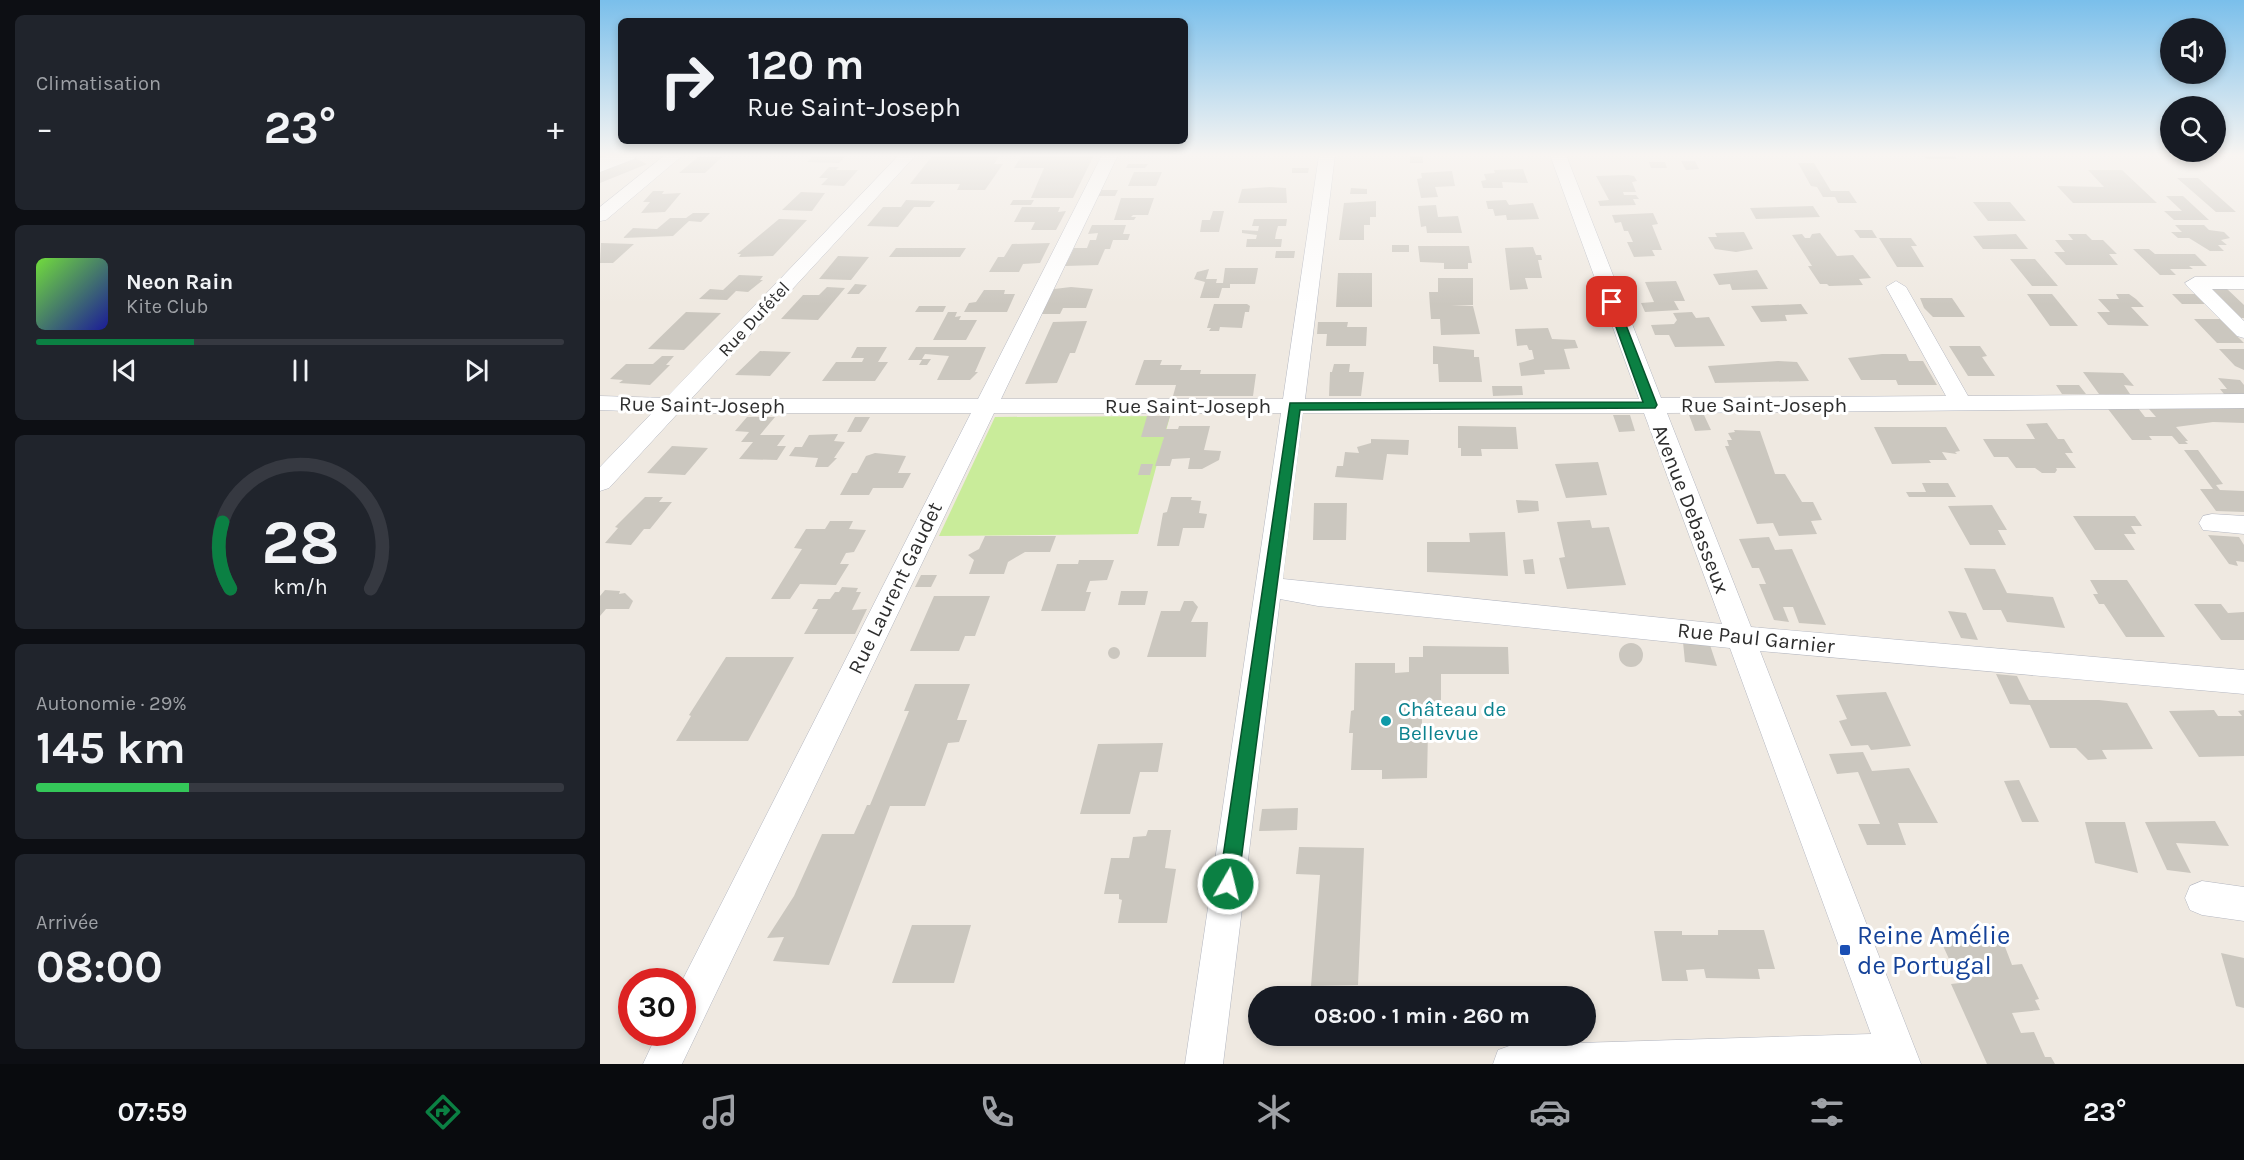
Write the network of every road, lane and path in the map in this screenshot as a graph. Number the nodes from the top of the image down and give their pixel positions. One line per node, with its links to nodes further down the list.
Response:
1 (614, 205): 6 (street)
2 (861, 205): 13 (street, Rue Dufétel)
3 (1085, 205): 15 (street, Rue Laurent Gaudet)
4 (1320, 205): 16 (street)
5 (1576, 205): 14 (street, Avenue Debasseux)
6 (600, 216)
7 (2244, 283): 9 (street)
8 (1896, 287): 12 (street)
9 (2244, 332)
10 (2244, 401): 12 (street, Rue Saint-Joseph)
11 (600, 403): 13 (street, Rue Saint-Joseph)
12 (1961, 403): 14 (street, Rue Saint-Joseph)
13 (672, 405): 15 (street, Rue Saint-Joseph); 17 (street, Rue Dufétel)
14 (1651, 405): 16 (street, Rue Saint-Joseph); 21 (street, Avenue Debasseux)
15 (984, 406): 16 (street, Rue Saint-Joseph); 25 (street, Rue Laurent Gaudet)
16 (1294, 406): 20 (street)
17 (600, 482)
18 (2212, 524): 19 (street)
19 (2244, 525)
20 (1269, 587): 21 (street, Rue Paul Garnier); 29 (street)
21 (1742, 638): 22 (street, Rue Paul Garnier); 27 (street, Avenue Debasseux)
22 (2244, 682)
23 (2202, 898): 24 (street)
24 (2244, 904)
25 (696, 993)
26 (671, 1046): 28 (street)
27 (1900, 1058): 30 (street)
28 (662, 1064)
29 (1204, 1064)
30 (1512, 1064)

